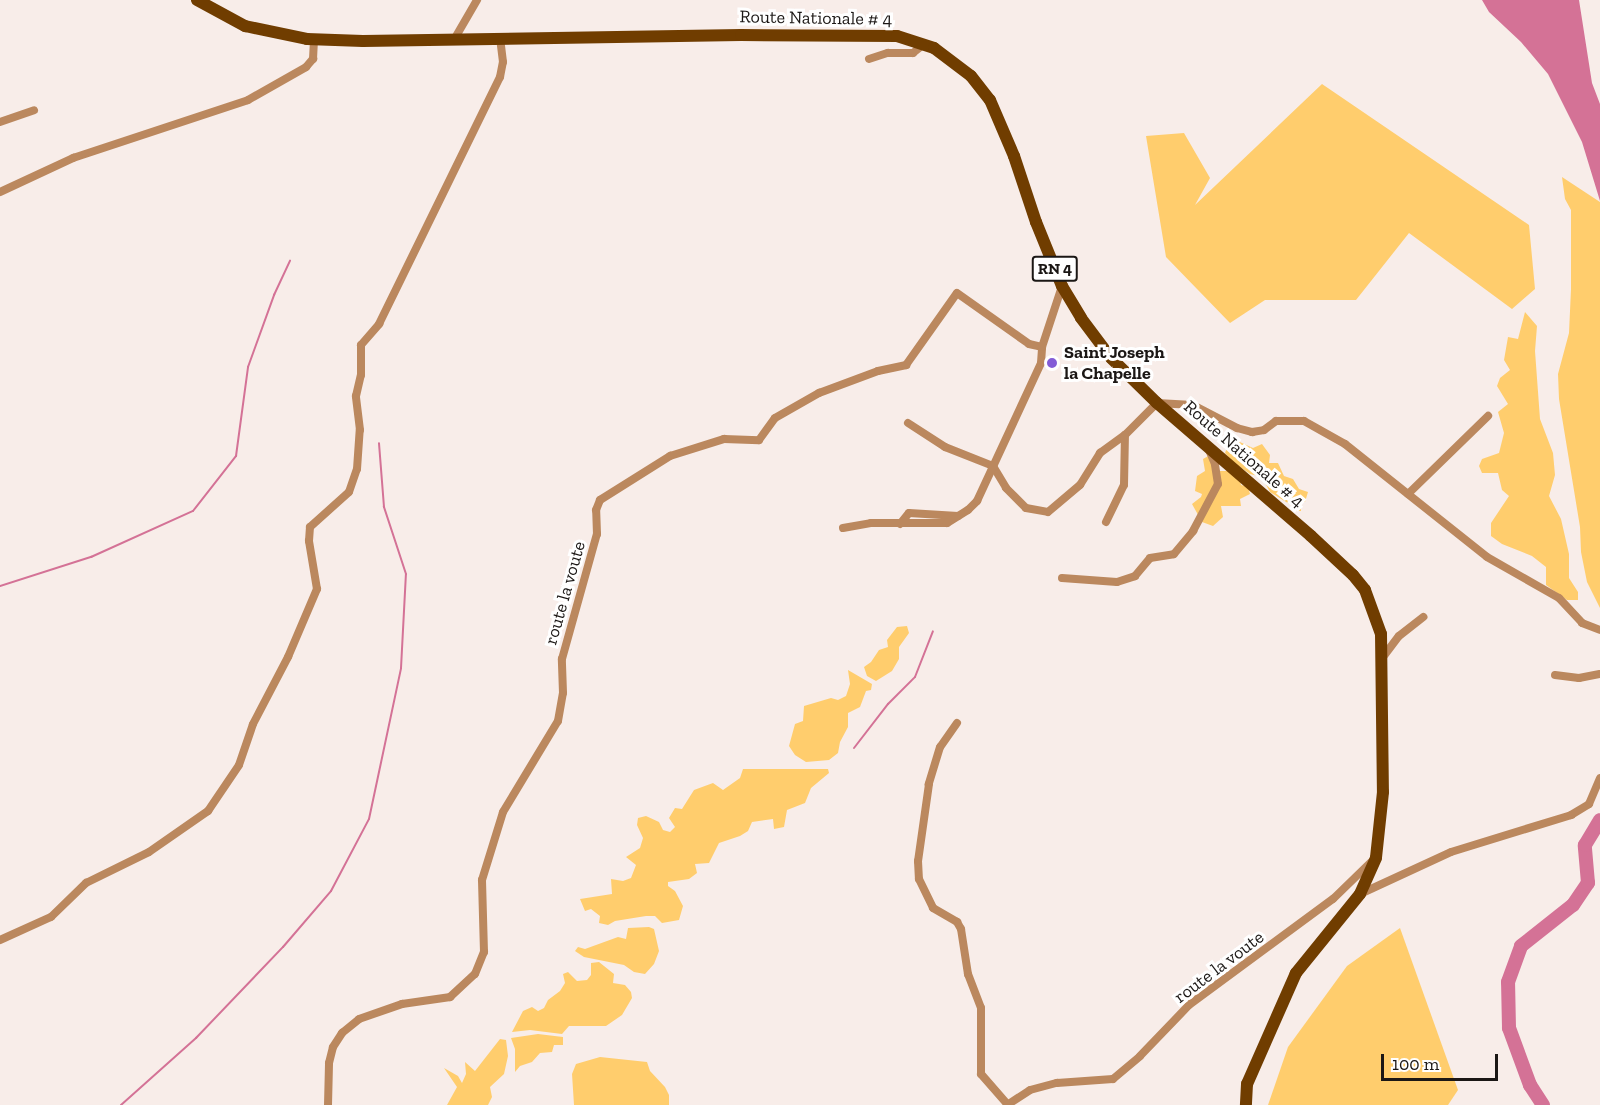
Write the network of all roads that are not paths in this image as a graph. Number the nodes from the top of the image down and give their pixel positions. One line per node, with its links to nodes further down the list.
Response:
1 (197, 0): 4 (main road, Route Nationale # 4 / RN 4)
2 (477, 0): 3 (street)
3 (455, 38): 4 (main road, Route Nationale # 4 / RN 4); 5 (main road, Route Nationale # 4 / RN 4)
4 (314, 39): 10 (street)
5 (500, 39): 6 (main road, Route Nationale # 4 / RN 4); 32 (street)
6 (924, 44): 7 (street); 11 (main road, Route Nationale # 4 / RN 4)
7 (869, 59)
8 (34, 110): 9 (street)
9 (0, 122)
10 (0, 192)
11 (1062, 286): 12 (street); 13 (main road, Route Nationale # 4 / RN 4)
12 (1042, 347): 18 (street); 33 (street, route la voute)
13 (1157, 403): 16 (street); 17 (main road, Route Nationale # 4 / RN 4); 19 (street)
14 (1488, 416): 19 (street)
15 (908, 423): 18 (street)
16 (1125, 435): 18 (street); 20 (street)
17 (1207, 446): 22 (street); 25 (main road, Route Nationale # 4 / RN 4)
18 (993, 466): 21 (street)
19 (1408, 494): 24 (street)
20 (1106, 522)
21 (843, 528)
22 (1062, 578)
23 (1423, 617): 25 (street)
24 (1600, 630)
25 (1383, 657): 30 (main road, Route Nationale # 4 / RN 4)
26 (1555, 675): 27 (street)
27 (1600, 675)
28 (957, 723): 34 (street)
29 (1600, 778): 31 (street)
30 (1376, 858): 31 (main road, Route Nationale # 4 / RN 4); 34 (street, route la voute)
31 (1360, 894): 35 (main road, Route Nationale # 4 / RN 4)
32 (0, 940)
33 (328, 1105)
34 (1008, 1105)
35 (1246, 1105)

